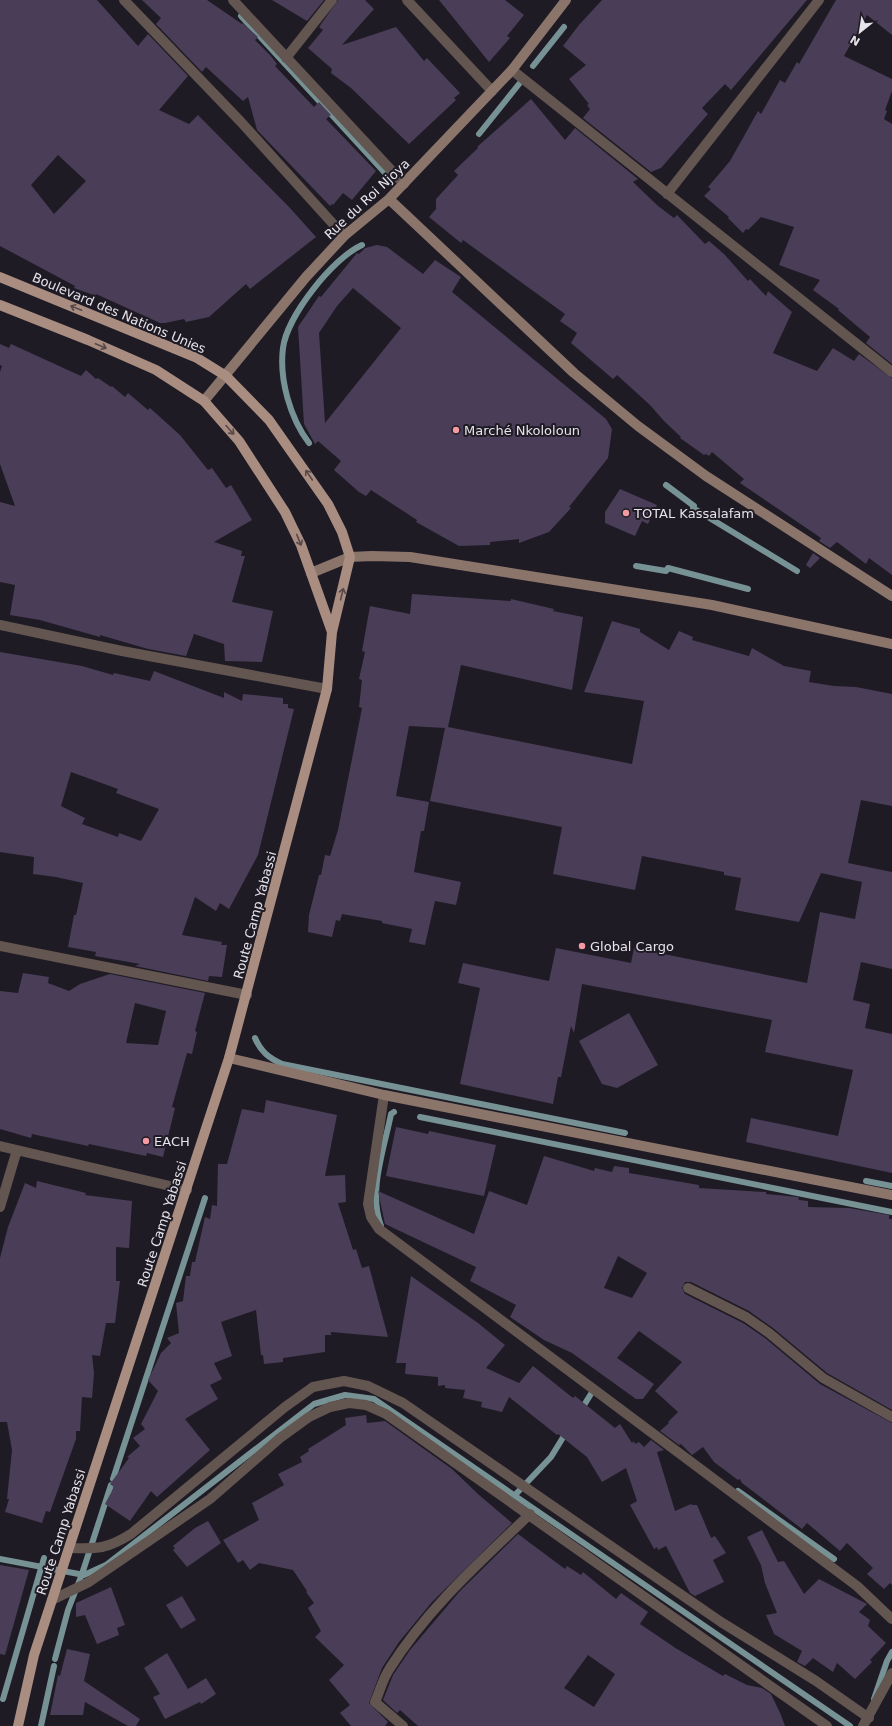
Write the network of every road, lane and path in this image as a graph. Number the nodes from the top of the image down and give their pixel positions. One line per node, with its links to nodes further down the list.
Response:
1 (124, 0): 13 (street)
2 (233, 0): 7 (street)
3 (332, 0): 7 (street)
4 (407, 0): 9 (street)
5 (566, 0): 8 (street, Rue du Roi Njoya)
6 (819, 0): 11 (street)
7 (286, 58): 10 (street)
8 (512, 70): 9 (street, Rue du Roi Njoya); 11 (street)
9 (492, 91): 10 (street, Rue du Roi Njoya)
10 (404, 184): 12 (street, Rue du Roi Njoya)
11 (667, 194): 16 (street)
12 (389, 199): 13 (street, Rue du Roi Njoya); 21 (street)
13 (344, 236): 17 (street, Rue du Roi Njoya)
14 (0, 277): 17 (main road, Boulevard des Nations Unies, one-way to 14)
15 (0, 305): 18 (main road, one-way to 18)
16 (892, 372)
17 (226, 376): 18 (street, Rue du Roi Njoya); 19 (main road, Boulevard des Nations Unies, one-way to 17)
18 (204, 401): 20 (main road, one-way to 20)
19 (350, 557): 20 (street); 23 (main road, Route Camp Yabassi, one-way to 19); 24 (street)
20 (310, 573): 23 (main road)
21 (892, 596)
22 (0, 625): 25 (street)
23 (332, 632): 25 (main road, Route Camp Yabassi)
24 (892, 644)
25 (327, 689): 27 (main road, Route Camp Yabassi)
26 (0, 946): 27 (street)
27 (247, 995): 28 (main road, Route Camp Yabassi)
28 (229, 1058): 29 (street); 32 (main road, Route Camp Yabassi)
29 (384, 1095): 33 (street); 40 (street)
30 (0, 1146): 31 (street)
31 (17, 1150): 32 (street); 34 (street)
32 (187, 1190): 38 (main road, Route Camp Yabassi)
33 (892, 1195)
34 (0, 1207)
35 (688, 1288): 36 (street)
36 (892, 1417)
37 (530, 1514): 39 (street); 44 (street); 45 (street)
38 (68, 1552): 39 (main road, Route Camp Yabassi); 42 (street)
39 (52, 1600): 43 (main road, Route Camp Yabassi)
40 (892, 1619)
41 (892, 1673): 42 (street)
42 (866, 1722)
43 (18, 1726)
44 (404, 1726)
45 (827, 1726)

